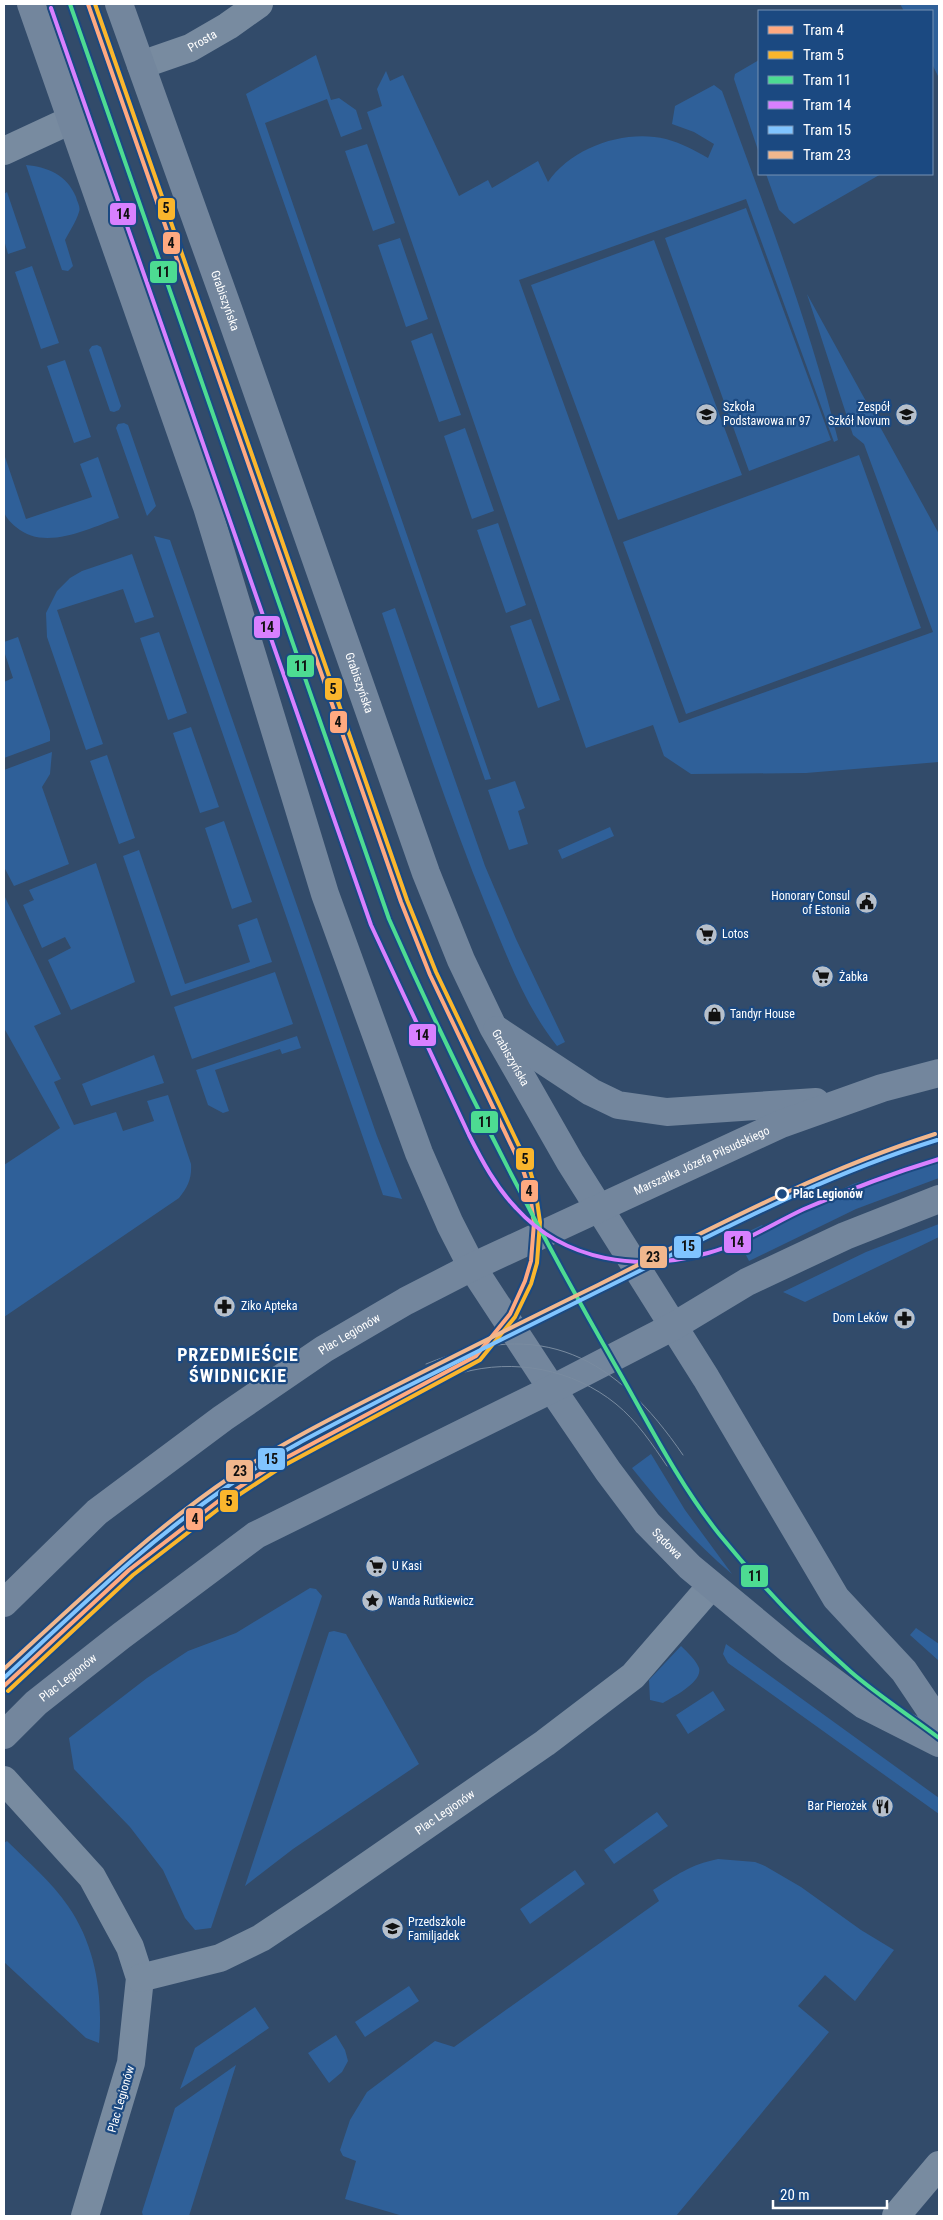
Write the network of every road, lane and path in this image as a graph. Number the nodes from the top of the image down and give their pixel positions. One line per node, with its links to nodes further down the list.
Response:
1 (31, 4): 5 (main road)
2 (119, 4): 4 (main road, Grabiszyńska)
3 (259, 4): 4 (street, Prosta)
4 (141, 65): 7 (main road, Grabiszyńska)
5 (71, 120): 6 (street); 12 (main road)
6 (4, 152)
7 (494, 1027): 9 (main road); 11 (main road, Grabiszyńska)
8 (939, 1073): 9 (main road, Marszałka Józefa Piłsudskiego)
9 (848, 1100): 11 (main road, Marszałka Józefa Piłsudskiego)
10 (939, 1199): 13 (main road)
11 (599, 1208): 12 (main road, Marszałka Józefa Piłsudskiego); 13 (main road, Grabiszyńska)
12 (472, 1267): 14 (main road, Sądowa); 16 (main road, Plac Legionów)
13 (674, 1326): 14 (main road); 17 (main road)
14 (552, 1389): 15 (main road, Sądowa); 18 (main road, Plac Legionów)
15 (711, 1586): 19 (main road, Sądowa); 21 (street, Plac Legionów)
16 (4, 1603)
17 (939, 1723)
18 (4, 1735)
19 (939, 1743)
20 (4, 1780): 21 (street, Plac Legionów)
21 (140, 1978): 23 (street, Plac Legionów)
22 (939, 2165): 24 (street)
23 (85, 2216)
24 (896, 2216)

